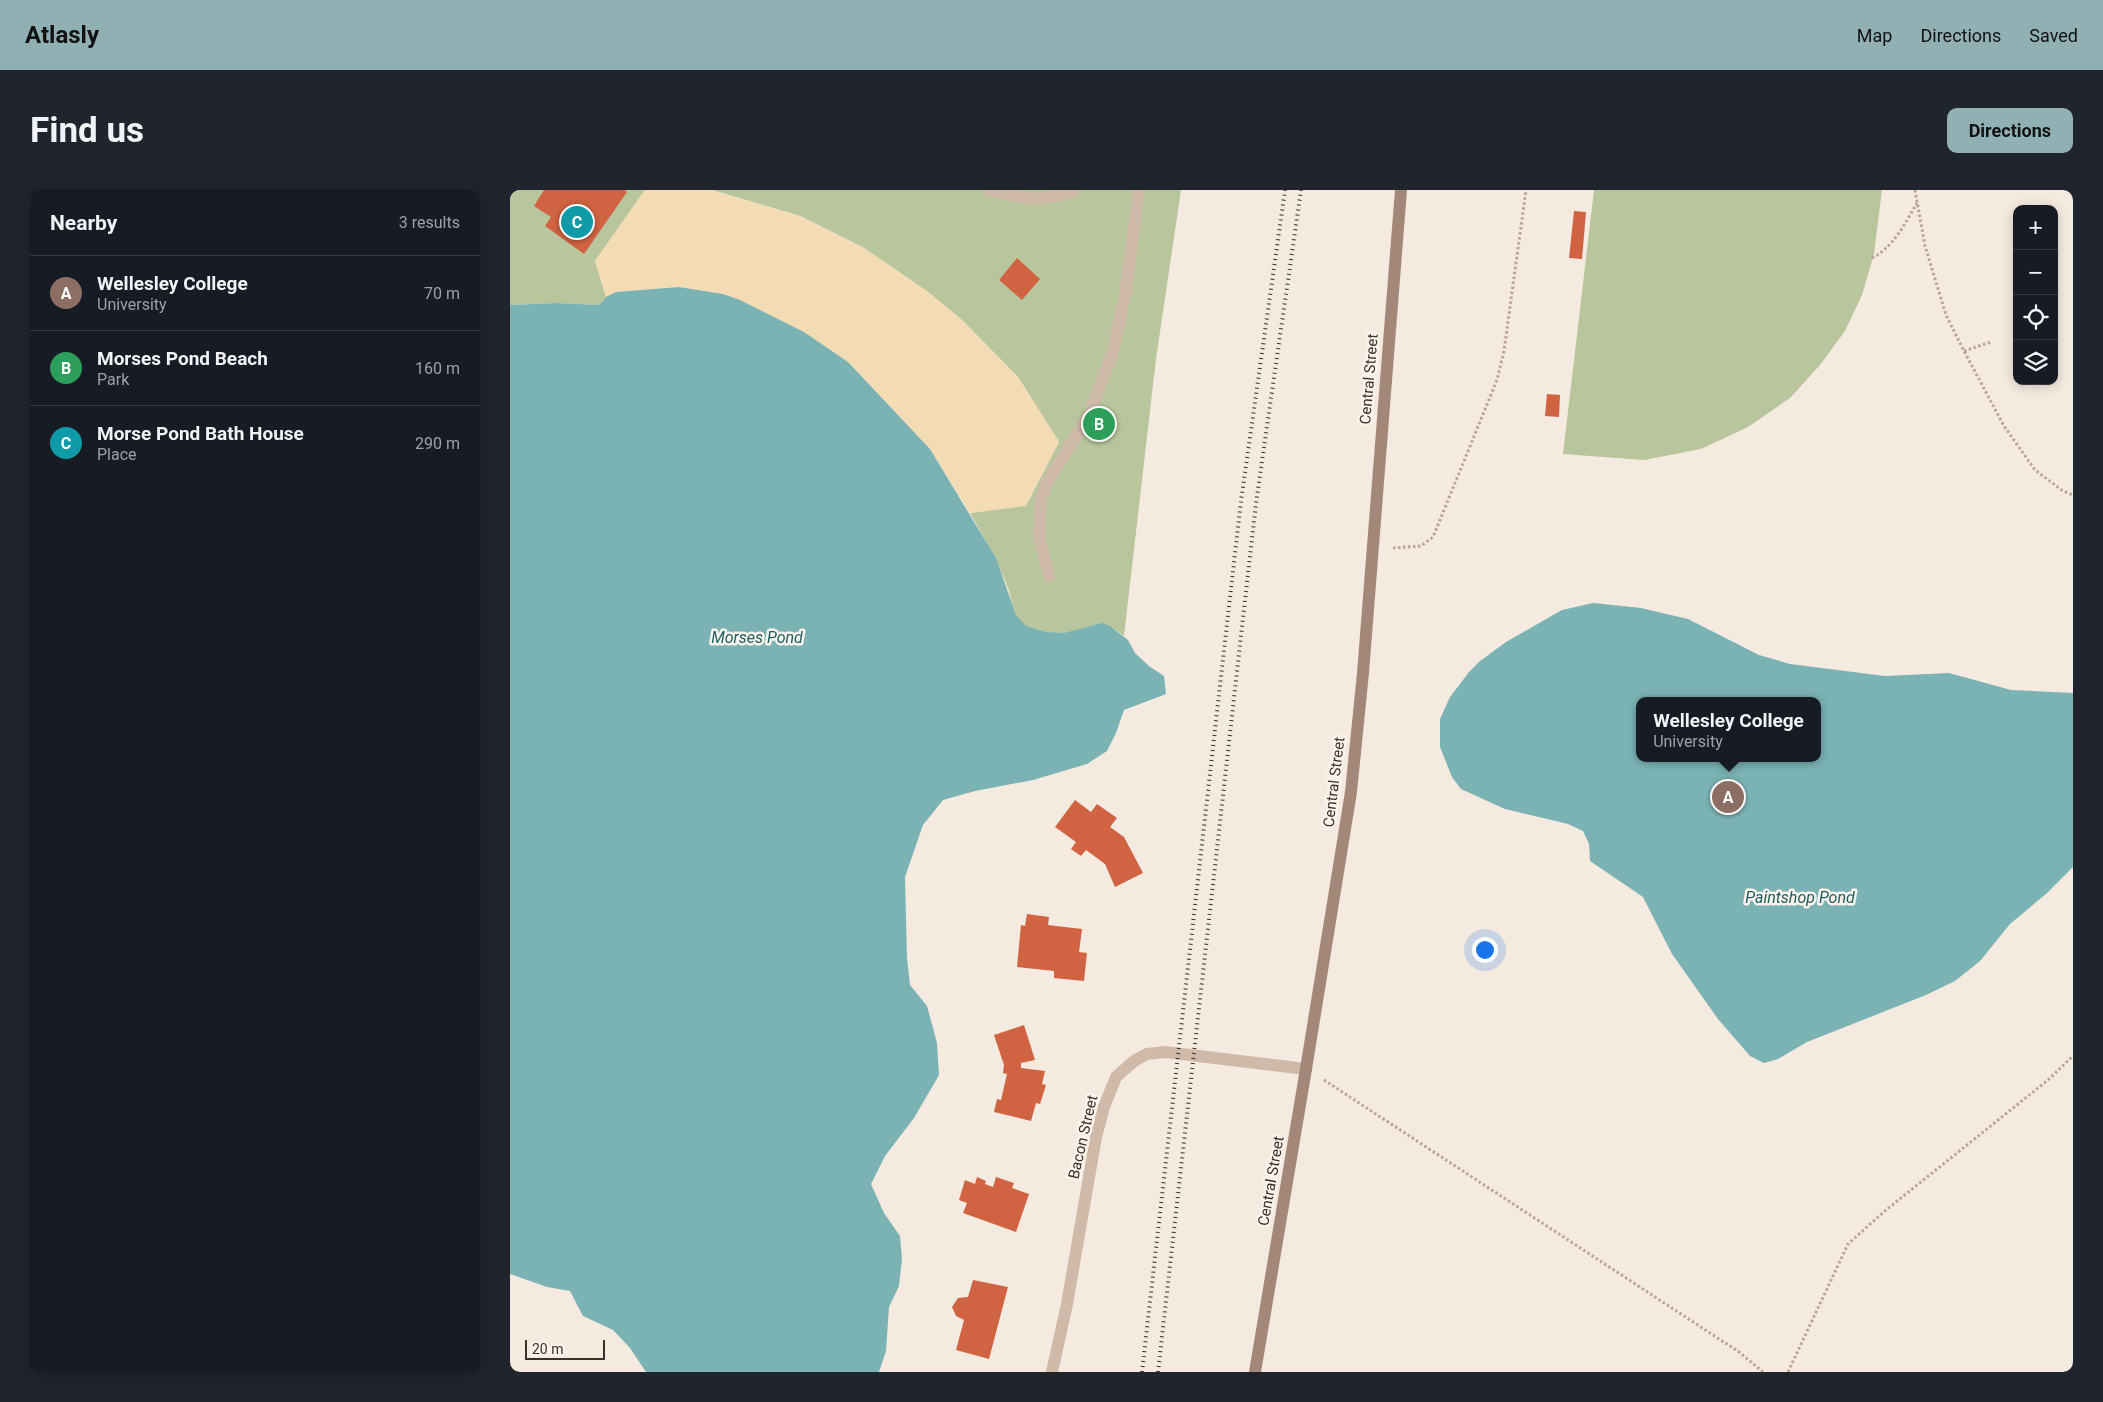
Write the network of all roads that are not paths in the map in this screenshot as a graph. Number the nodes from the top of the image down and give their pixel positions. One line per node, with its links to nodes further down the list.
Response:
1 (988, 190): 2 (street)
2 (1075, 190)
3 (1139, 190): 5 (street)
4 (1401, 190): 6 (main road, Central Street)
5 (1049, 576)
6 (1306, 1069): 7 (street, Bacon Street); 8 (main road, Central Street)
7 (1052, 1372)
8 (1254, 1372)

